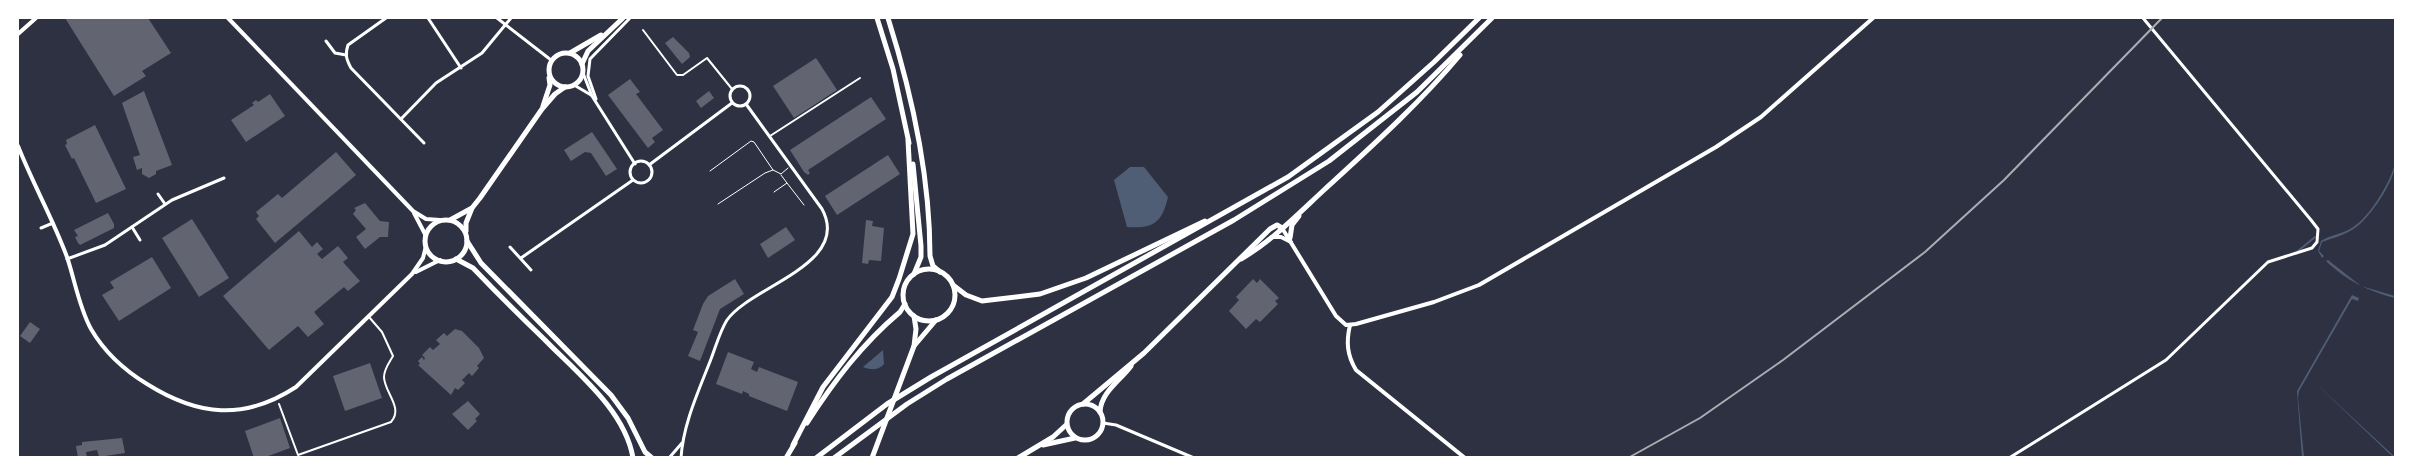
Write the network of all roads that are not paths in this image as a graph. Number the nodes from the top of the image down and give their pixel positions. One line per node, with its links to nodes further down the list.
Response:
1 (36, 18): 18 (street)
2 (228, 18): 51 (street)
3 (386, 18): 22 (street)
4 (428, 18): 25 (street)
5 (496, 18): 15 (street)
6 (511, 18): 15 (street)
7 (623, 18): 19 (highway)
8 (630, 18): 33 (street)
9 (877, 18): 39 (highway)
10 (888, 18): 72 (highway)
11 (1479, 18): 50 (highway)
12 (1492, 18): 16 (highway)
13 (1873, 18): 80 (street)
14 (2143, 18): 103 (street)
15 (506, 25): 23 (street); 25 (street)
16 (1483, 28): 47 (highway); 99 (highway)
17 (643, 30): 31 (lane)
18 (18, 34)
19 (604, 34): 21 (highway); 24 (highway)
20 (326, 41): 22 (street)
21 (570, 53): 23 (highway); 24 (highway)
22 (346, 55): 37 (street)
23 (551, 60): 27 (highway)
24 (582, 64): 26 (highway)
25 (461, 68): 37 (street)
26 (583, 73): 29 (highway); 32 (street)
27 (549, 75): 30 (highway); 36 (highway)
28 (860, 78): 38 (lane)
29 (574, 85): 30 (highway); 32 (street)
30 (565, 87): 36 (highway)
31 (732, 89): 34 (street); 35 (street)
32 (592, 96): 33 (street)
33 (596, 102): 42 (street)
34 (732, 103): 35 (street); 43 (street)
35 (746, 104): 38 (street)
36 (542, 109): 49 (highway)
37 (401, 118): 40 (street)
38 (768, 136): 89 (street)
39 (908, 140): 74 (highway); 90 (highway)
40 (424, 143)
41 (18, 146): 54 (street)
42 (635, 164): 43 (street); 45 (street)
43 (649, 165): 45 (street)
44 (224, 178): 48 (street)
45 (634, 180): 66 (street)
46 (158, 194): 48 (street)
47 (1311, 202): 57 (highway); 62 (highway)
48 (165, 204): 55 (street)
49 (472, 208): 53 (highway); 58 (highway)
50 (1235, 208): 75 (highway); 98 (highway)
51 (413, 211): 52 (street); 59 (street)
52 (440, 220): 53 (highway); 59 (highway)
53 (450, 220): 58 (highway)
54 (53, 222): 56 (street); 67 (street)
55 (132, 227): 61 (street); 67 (street)
56 (42, 228)
57 (1282, 228): 60 (highway); 62 (street); 69 (highway)
58 (466, 233): 63 (highway)
59 (426, 236): 64 (highway)
60 (1272, 237): 62 (street); 69 (highway)
61 (140, 240)
62 (1292, 241): 80 (street)
63 (467, 242): 68 (highway); 94 (highway)
64 (426, 246): 70 (highway); 73 (street)
65 (510, 247): 66 (street)
66 (521, 258): 71 (street)
67 (67, 259): 78 (street)
68 (456, 259): 70 (highway); 93 (highway)
69 (1241, 259): 82 (highway)
70 (440, 260): 73 (street)
71 (531, 270)
72 (940, 272): 74 (highway); 75 (highway)
73 (412, 274): 78 (street)
74 (914, 274): 76 (highway)
75 (953, 285): 79 (highway)
76 (904, 304): 77 (highway); 90 (highway)
77 (914, 316): 79 (highway); 81 (highway)
78 (369, 317): 83 (lane)
79 (936, 320): 81 (highway)
80 (1350, 325): 102 (street)
81 (914, 346): 92 (highway)
82 (1135, 362): 84 (highway); 85 (highway)
83 (279, 404)
84 (1083, 404): 85 (highway); 87 (highway)
85 (1100, 412): 86 (highway)
86 (1103, 423): 88 (highway); 101 (street)
87 (1066, 425): 88 (highway); 91 (highway)
88 (1075, 438): 91 (highway)
89 (682, 442): 95 (street); 96 (street)
90 (793, 445): 97 (highway)
91 (1038, 446): 100 (highway)
92 (872, 457)
93 (633, 458)
94 (652, 458)
95 (669, 458)
96 (681, 458)
97 (786, 458)
98 (816, 458)
99 (834, 458)
100 (1018, 458)
101 (1194, 458)
102 (1465, 458)
103 (2009, 458)

